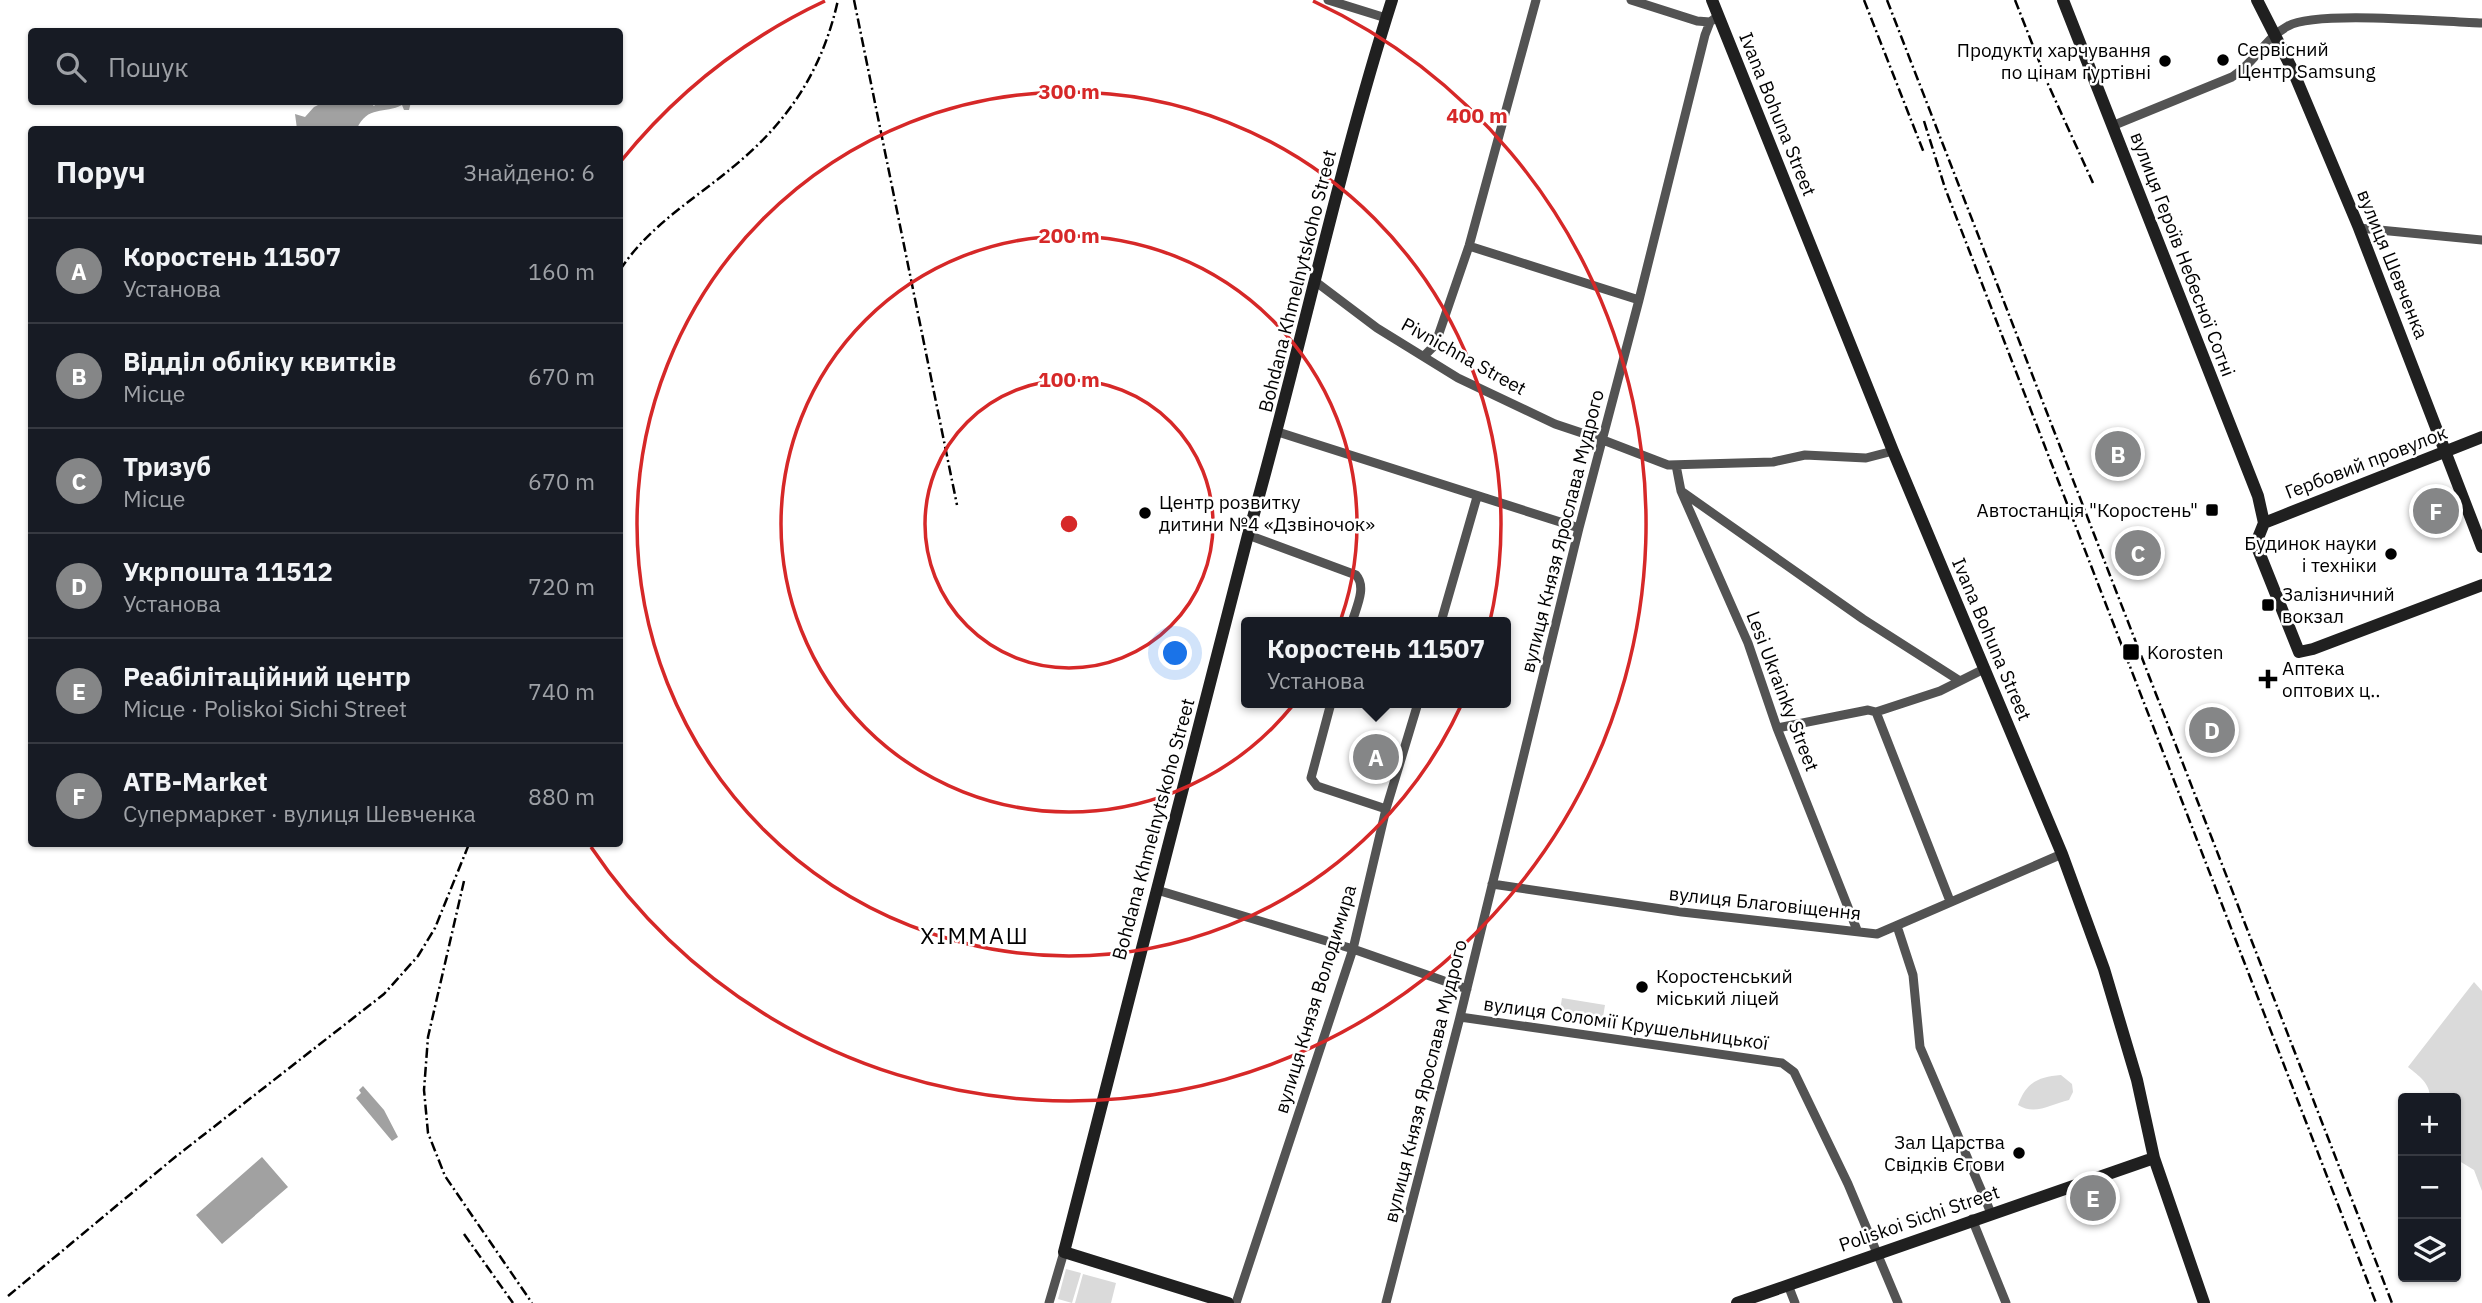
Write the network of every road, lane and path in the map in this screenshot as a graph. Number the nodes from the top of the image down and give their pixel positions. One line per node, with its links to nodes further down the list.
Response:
1 (1328, 0): 8 (street)
2 (1392, 0): 8 (street, Bohdana Khmelnytskoho Street)
3 (1536, 0): 15 (street)
4 (1631, 0): 9 (street)
5 (1712, 0): 9 (street, Ivana Bohuna Street)
6 (2063, 0): 12 (street, вулиця Героїв Небесної Сотні)
7 (2257, 0): 11 (street, вулиця Шевченка)
8 (1386, 18): 16 (street, Bohdana Khmelnytskoho Street)
9 (1714, 19): 17 (street, вулиця Князя Ярослава Мудрого); 23 (street, Ivana Bohuna Street)
10 (2482, 23): 11 (street)
11 (2274, 35): 12 (street); 13 (street, вулиця Шевченка)
12 (2112, 126): 27 (street, вулиця Героїв Небесної Сотні)
13 (2359, 228): 14 (street); 22 (street, вулиця Шевченка)
14 (2482, 240)
15 (1469, 246): 17 (street); 18 (street)
16 (1316, 282): 18 (street, Pivnichna Street); 19 (street, Bohdana Khmelnytskoho Street)
17 (1639, 300): 21 (street, вулиця Князя Ярослава Мудрого)
18 (1425, 355): 21 (street, Pivnichna Street)
19 (1278, 432): 26 (street); 29 (street, Bohdana Khmelnytskoho Street)
20 (2482, 437): 22 (street, Гербовий провулок)
21 (1603, 440): 24 (street, Pivnichna Street); 28 (street, вулиця Князя Ярослава Мудрого)
22 (2445, 450): 27 (street, Гербовий провулок); 30 (street, вулиця Шевченка)
23 (1893, 451): 24 (street, Pivnichna Street); 34 (street, Ivana Bohuna Street)
24 (1676, 465): 25 (street, Lesi Ukrainky Street)
25 (1681, 491): 35 (street); 39 (street, Lesi Ukrainky Street)
26 (1477, 497): 28 (street); 33 (street)
27 (2264, 523): 31 (street)
28 (1579, 528): 42 (street, вулиця Князя Ярослава Мудрого)
29 (1248, 535): 32 (street); 43 (street, Bohdana Khmelnytskoho Street)
30 (2482, 547)
31 (2482, 585)
32 (1353, 617)
33 (1442, 617)
34 (1983, 669): 35 (street); 41 (street, Ivana Bohuna Street)
35 (1960, 681): 38 (street)
36 (1330, 708): 40 (street)
37 (1417, 708): 40 (street, вулиця Князя Володимира)
38 (1876, 712): 39 (street); 44 (street)
39 (1777, 728): 46 (street, Lesi Ukrainky Street)
40 (1387, 809): 47 (street, вулиця Князя Володимира)
41 (2062, 854): 44 (street, вулиця Благовіщення); 50 (street, Ivana Bohuna Street)
42 (1492, 884): 46 (street, вулиця Благовіщення); 48 (street, вулиця Князя Ярослава Мудрого)
43 (1157, 890): 47 (street, вулиця Соломії Крушельницької); 53 (street, Bohdana Khmelnytskoho Street)
44 (1950, 901): 45 (street, вулиця Благовіщення)
45 (1896, 926): 46 (street, вулиця Благовіщення); 51 (street)
46 (1857, 930)
47 (1353, 949): 48 (street, вулиця Соломії Крушельницької); 58 (street, вулиця Князя Володимира)
48 (1467, 989): 49 (street, вулиця Князя Ярослава Мудрого)
49 (1460, 1017): 54 (street, вулиця Соломії Крушельницької); 59 (street, вулиця Князя Ярослава Мудрого)
50 (2154, 1158): 51 (street, Poliskoi Sichi Street); 64 (street, Ivana Bohuna Street)
51 (1991, 1213): 52 (street, Poliskoi Sichi Street)
52 (1972, 1219): 54 (street, Poliskoi Sichi Street); 63 (street)
53 (1064, 1252): 56 (street, Bohdana Khmelnytskoho Street); 57 (street)
54 (1879, 1252): 55 (street, Poliskoi Sichi Street); 62 (street, вулиця Соломії Крушельницької)
55 (1788, 1285): 60 (street, Poliskoi Sichi Street); 61 (street)
56 (1049, 1303)
57 (1227, 1303)
58 (1236, 1303)
59 (1386, 1303)
60 (1737, 1303)
61 (1795, 1303)
62 (1898, 1303)
63 (2006, 1303)
64 (2204, 1303)

